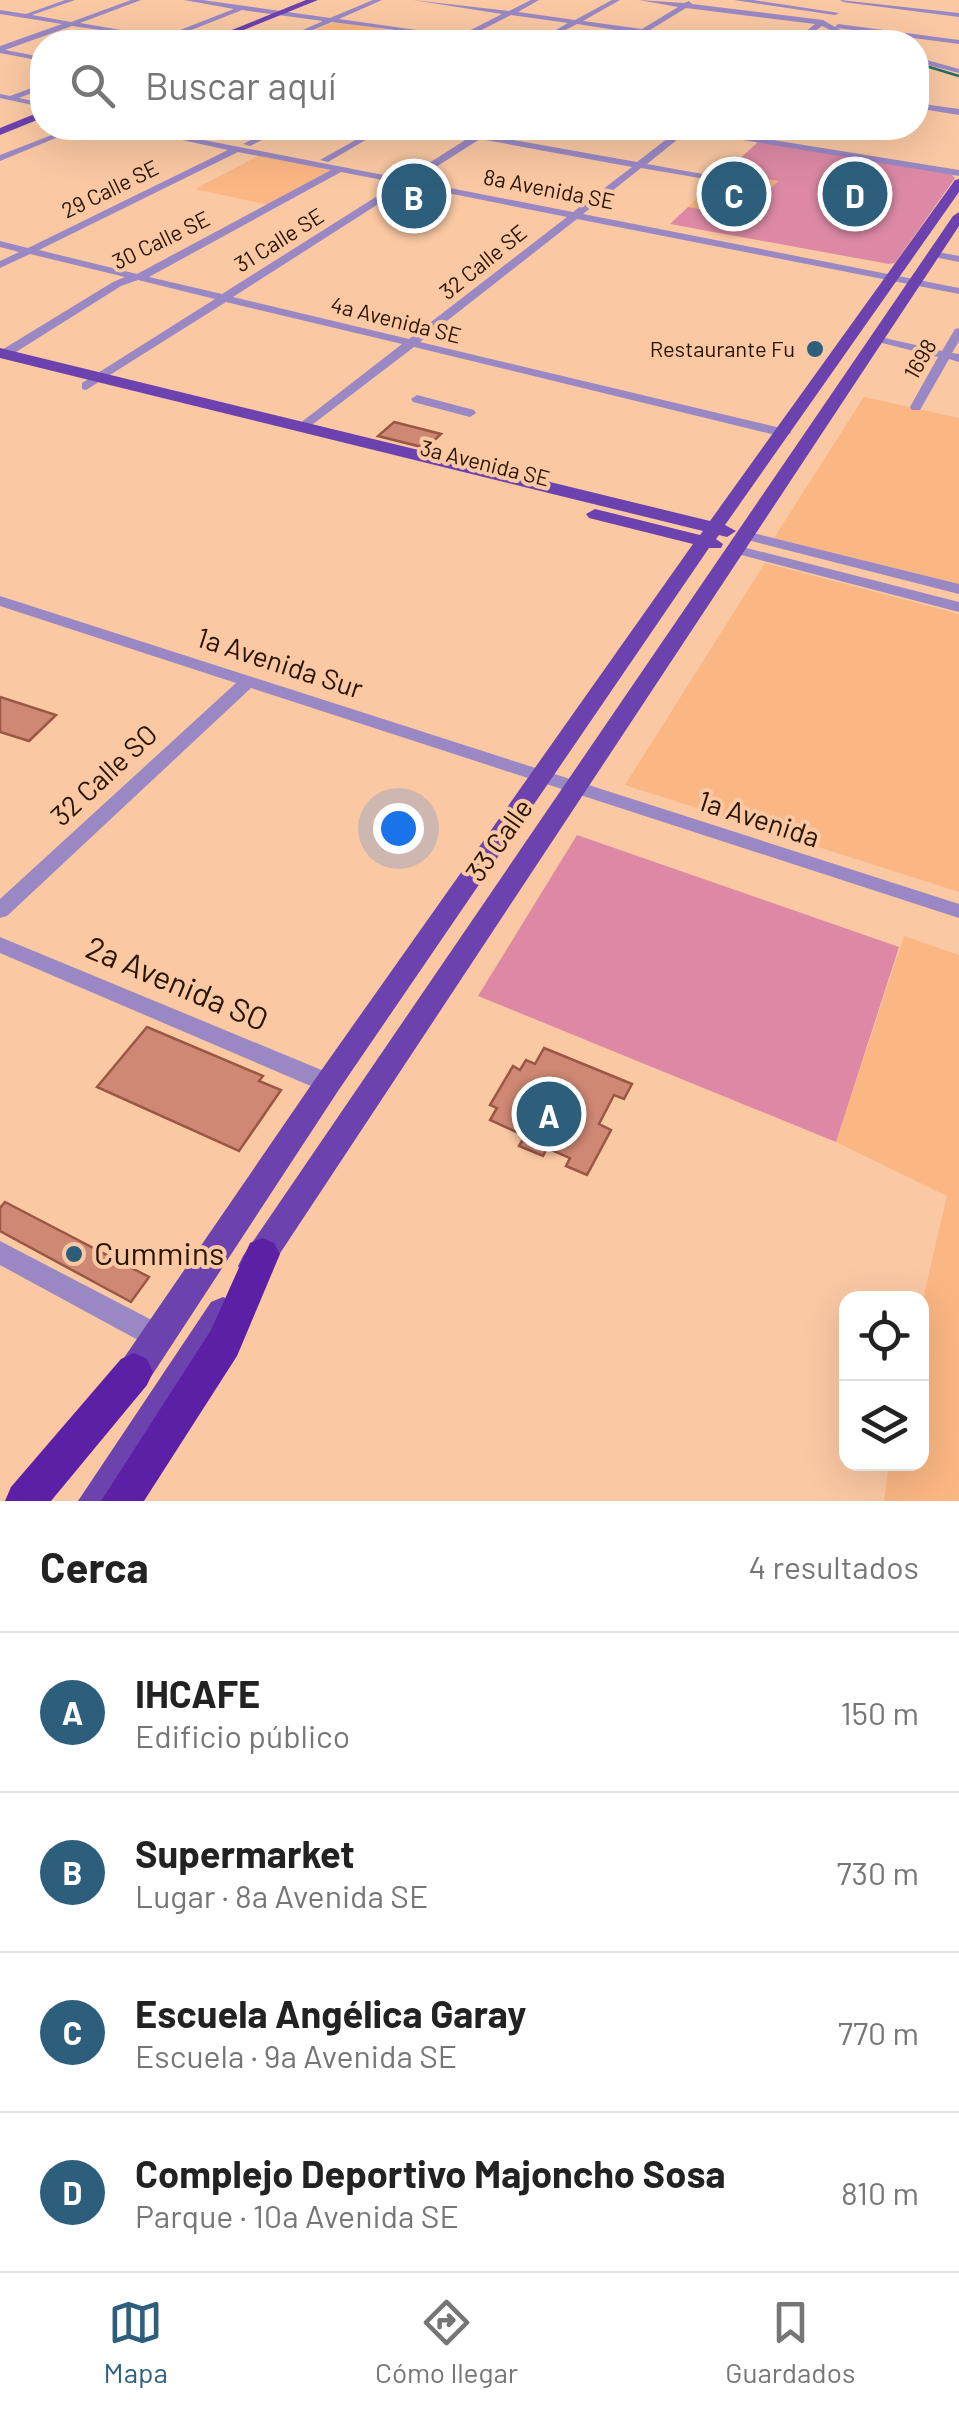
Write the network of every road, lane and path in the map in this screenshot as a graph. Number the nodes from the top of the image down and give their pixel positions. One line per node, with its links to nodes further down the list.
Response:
1 (72, 0): 24 (street)
2 (138, 0): 29 (street)
3 (187, 0): 17 (street)
4 (214, 0): 17 (street)
5 (262, 0): 17 (street)
6 (314, 0): 20 (main road)
7 (324, 0): 20 (main road)
8 (379, 0): 25 (street)
9 (416, 0): 21 (street)
10 (536, 0): 21 (street)
11 (617, 0): 26 (street)
12 (642, 0): 16 (street)
13 (694, 0): 16 (street)
14 (738, 0): 22 (street)
15 (848, 0): 18 (street); 22 (street)
16 (685, 6): 27 (street); 41 (street)
17 (245, 7): 20 (street); 33 (street)
18 (899, 7): 23 (street); 44 (street)
19 (0, 12): 24 (street)
20 (285, 13): 25 (street); 34 (main road); 35 (main road)
21 (510, 13): 26 (street); 38 (street)
22 (834, 13): 27 (street)
23 (954, 14): 45 (street)
24 (23, 16): 28 (street); 29 (street)
25 (333, 20): 36 (street); 37 (street)
26 (576, 22): 39 (street); 40 (street)
27 (821, 23): 42 (street); 43 (street)
28 (0, 24)
29 (70, 24): 31 (street); 32 (street)
30 (838, 26): 44 (street)
31 (54, 30)
32 (101, 30)
33 (186, 30)
34 (239, 30)
35 (247, 30)
36 (308, 30)
37 (394, 30)
38 (475, 30)
39 (561, 30)
40 (630, 30)
41 (646, 30)
42 (812, 30)
43 (835, 30)
44 (876, 30)
45 (929, 35)
46 (929, 37): 48 (street)
47 (30, 39): 49 (street)
48 (959, 42)
49 (0, 50): 50 (street)
50 (30, 56)
51 (929, 63): 52 (street)
52 (959, 71)
53 (30, 91): 54 (street)
54 (6, 102)
55 (929, 108): 56 (street)
56 (959, 112)
57 (30, 115): 58 (main road)
58 (0, 129)
59 (46, 140): 69 (street)
60 (205, 140): 68 (street, 8a Avenida SE)
61 (214, 140): 68 (street, 8a Avenida SE)
62 (255, 140): 68 (street, 29 Calle SE)
63 (361, 140): 70 (street)
64 (472, 140): 75 (street, 31 Calle SE)
65 (498, 140): 71 (street)
66 (671, 140): 71 (street, 32 Calle SE)
67 (759, 140): 73 (street)
68 (242, 146): 70 (street, 8a Avenida SE); 72 (street, 8a Avenida SE); 80 (street, 29 Calle SE)
69 (0, 158)
70 (325, 160): 75 (street, 8a Avenida SE)
71 (638, 166): 74 (street); 77 (street, 32 Calle SE)
72 (340, 169): 75 (street, 8a Avenida SE); 83 (street, 30 Calle SE)
73 (959, 173)
74 (714, 179)
75 (413, 180): 77 (street, 8a Avenida SE); 86 (street, 31 Calle SE)
76 (959, 183): 79 (main road, 33 Calle)
77 (578, 212): 79 (street, 8a Avenida SE); 89 (street, 32 Calle SE)
78 (0, 244): 80 (street, 4a Avenida SE)
79 (934, 249): 81 (street); 84 (street, 8a Avenida SE); 85 (street, 8a Avenida SE); 88 (main road, 33 Calle); 97 (main road, 33 Calle)
80 (28, 251): 82 (street, 29 Calle SE); 83 (street, 4a Avenida SE)
81 (959, 259)
82 (0, 265)
83 (138, 276): 86 (street, 4a Avenida SE); 91 (street, 30 Calle SE)
84 (959, 282)
85 (959, 291)
86 (223, 298): 89 (street, 4a Avenida SE); 92 (street, 31 Calle SE)
87 (959, 332): 90 (street, 1698)
88 (876, 340): 90 (street); 99 (main road, 33 Calle)
89 (413, 344): 96 (street, 32 Calle SE); 97 (street, 4a Avenida SE)
90 (952, 356): 94 (street, 1698)
91 (1, 357): 92 (main road, 3a Avenida SE)
92 (93, 381): 96 (main road, 3a Avenida SE); 98 (main road, 3a Avenida SE)
93 (417, 399): 95 (street)
94 (916, 406)
95 (470, 413)
96 (304, 427): 98 (main road, 3a Avenida SE)
97 (784, 433): 98 (main road, 33 Calle)
98 (709, 535): 99 (main road, 3a Avenida SE); 104 (main road, 33 Calle)
99 (740, 542): 100 (street, 3a Avenida SE); 102 (street, 3a Avenida SE); 105 (main road, 33 Calle)
100 (959, 589)
101 (0, 600): 103 (street, 1a Avenida Sur)
102 (959, 607)
103 (247, 682): 104 (street, 1a Avenida Sur); 106 (street, 32 Calle SO)
104 (542, 778): 105 (street, 1a Avenida); 109 (main road, 33 Calle)
105 (574, 790): 107 (street, 1a Avenida); 111 (main road, 33 Calle)
106 (0, 911)
107 (959, 911)
108 (0, 945): 109 (street, 2a Avenida SO)
109 (328, 1083): 112 (main road, 33 Calle)
110 (0, 1252): 112 (street)
111 (262, 1254): 115 (main road, 33 Calle); 116 (highway)
112 (158, 1337): 113 (main road, 33 Calle)
113 (134, 1372): 114 (highway)
114 (40, 1498)
115 (96, 1501)
116 (122, 1501)

